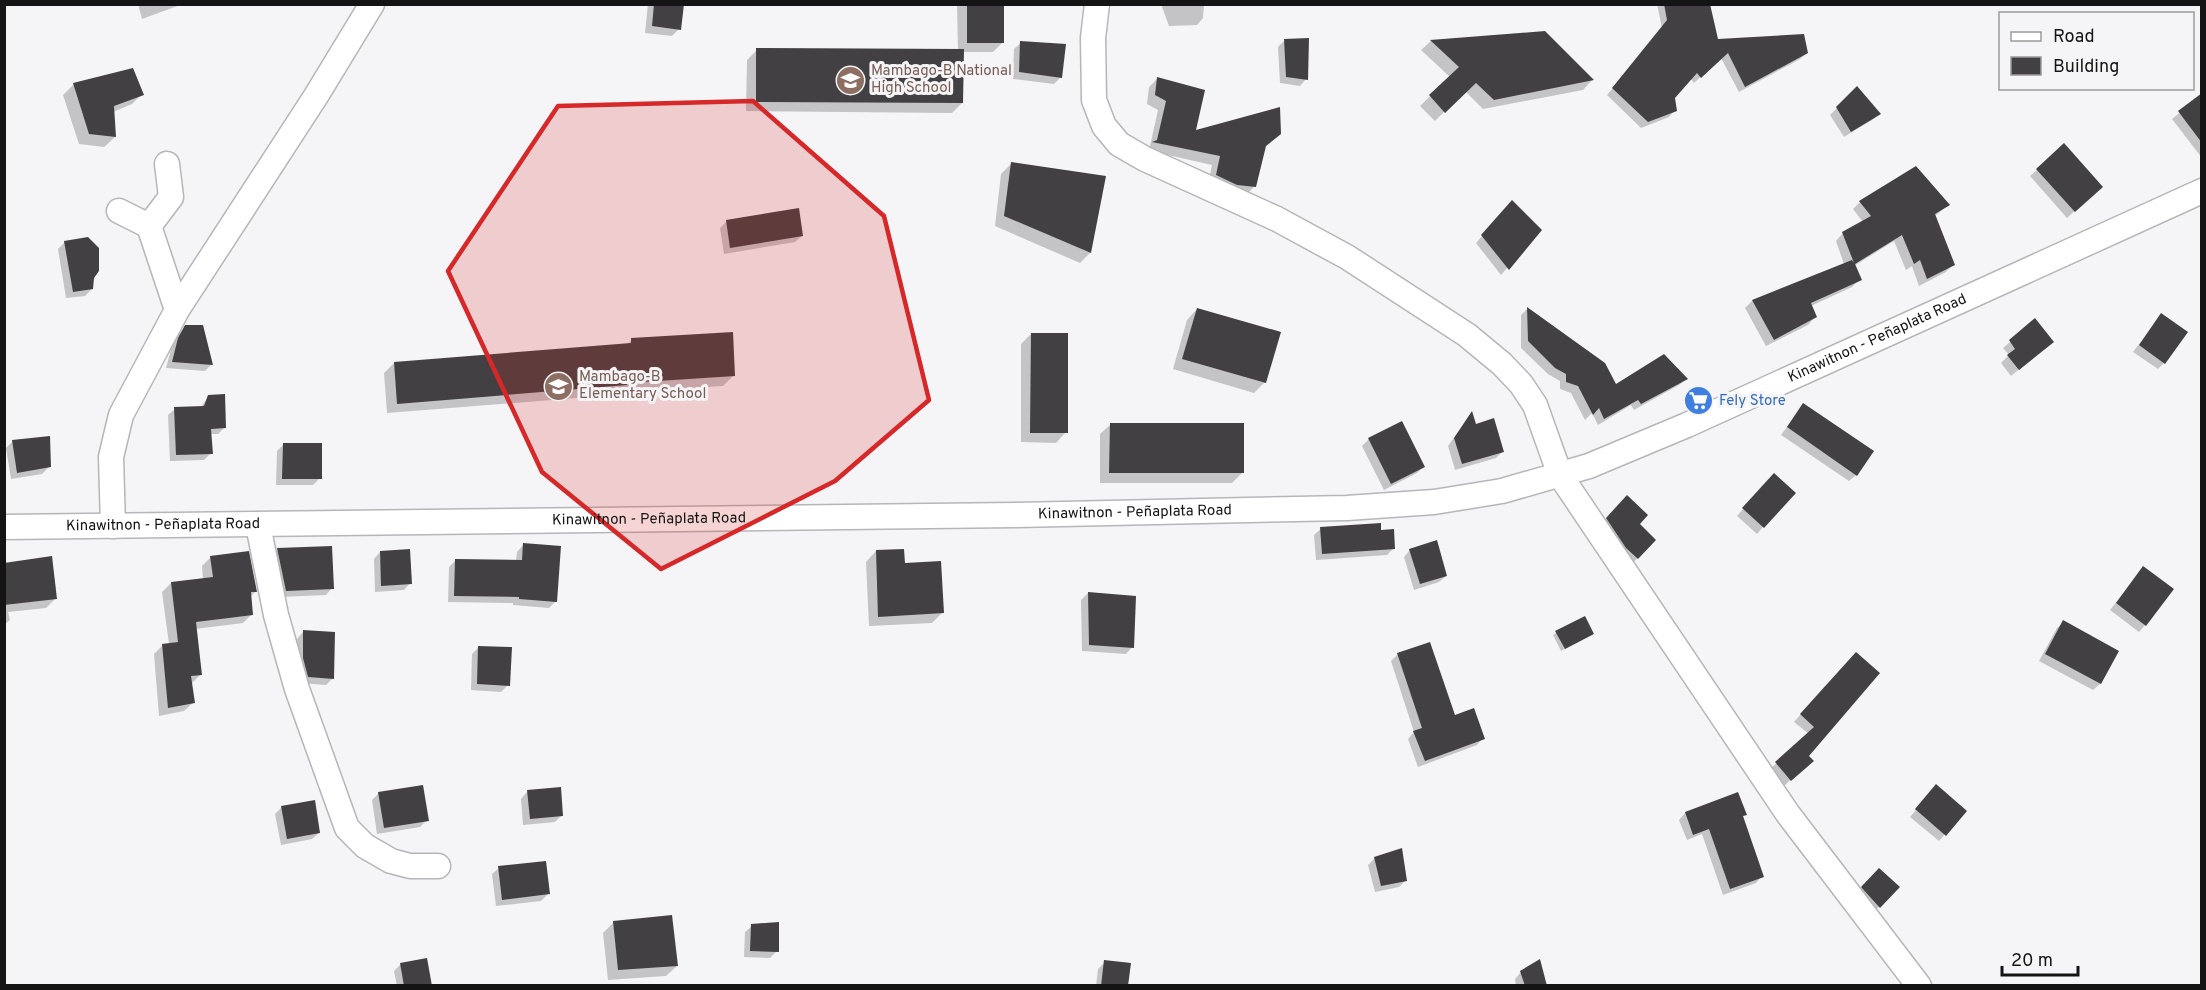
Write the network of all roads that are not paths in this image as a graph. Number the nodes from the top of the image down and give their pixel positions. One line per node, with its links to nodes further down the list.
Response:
1 (372, 4): 7 (street)
2 (1097, 4): 8 (street)
3 (167, 164): 6 (street)
4 (2202, 191): 8 (street, Kinawitnon - Peñaplata Road)
5 (119, 211): 6 (street)
6 (149, 226): 7 (street)
7 (177, 310): 11 (street)
8 (1560, 475): 9 (street, Kinawitnon - Peñaplata Road); 13 (street)
9 (258, 525): 11 (street, Kinawitnon - Peñaplata Road); 12 (street)
10 (4, 526): 11 (street, Kinawitnon - Peñaplata Road)
11 (114, 526)
12 (438, 866)
13 (1919, 986)

